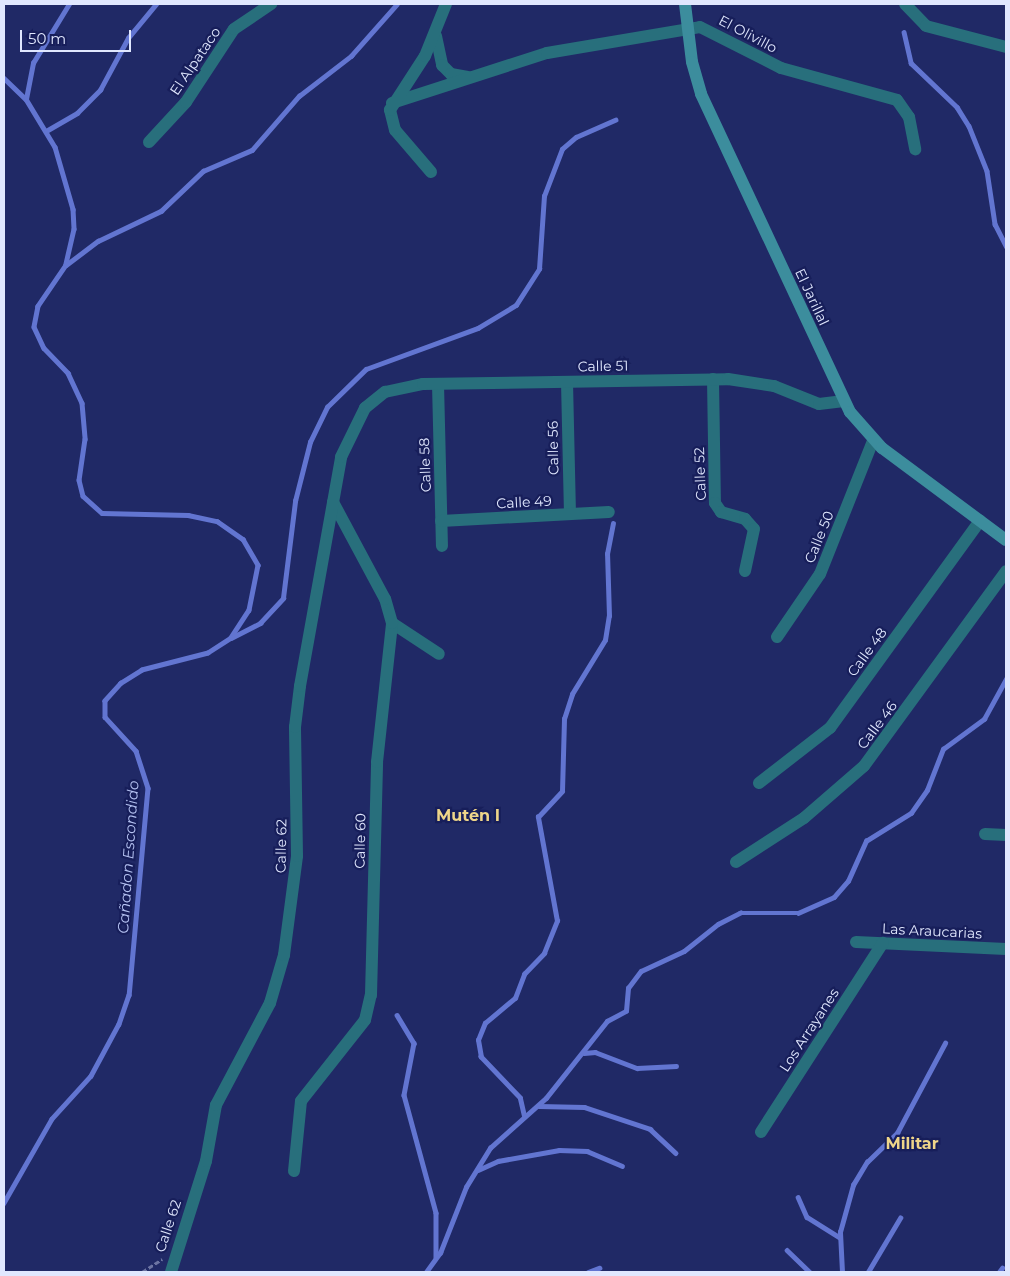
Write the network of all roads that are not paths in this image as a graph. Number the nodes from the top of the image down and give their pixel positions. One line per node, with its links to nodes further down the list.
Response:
1 (271, 4): 10 (street, El Alpataco)
2 (446, 4): 6 (street)
3 (685, 4): 5 (street, El Jarillal)
4 (905, 4): 7 (street)
5 (687, 27): 8 (street, El Olivillo); 11 (street, El Olivillo); 16 (street, El Jarillal)
6 (437, 29): 8 (street, El Olivillo); 9 (street)
7 (1006, 47)
8 (473, 76): 9 (street, El Olivillo)
9 (392, 103): 12 (street)
10 (149, 142)
11 (915, 148)
12 (431, 172)
13 (713, 379): 14 (street, Calle 51); 16 (street, Calle 51); 26 (street, Calle 52)
14 (567, 382): 15 (street, Calle 51); 21 (street, Calle 56)
15 (438, 384): 17 (street, Calle 51); 22 (street, Calle 58)
16 (844, 401): 18 (street, El Jarillal)
17 (365, 408): 19 (street, Calle 62)
18 (873, 441): 23 (street, El Jarillal); 29 (street, Calle 50)
19 (333, 502): 28 (street, Calle 60); 40 (street, Calle 62)
20 (609, 512): 21 (street, Calle 49)
21 (570, 514): 22 (street, Calle 49)
22 (441, 521): 25 (street, Calle 58)
23 (980, 521): 24 (street, El Jarillal); 31 (street, Calle 48)
24 (1006, 540)
25 (442, 546)
26 (745, 571)
27 (1006, 571): 34 (street, Calle 46)
28 (392, 623): 30 (street); 39 (street, Calle 60)
29 (777, 637)
30 (439, 654)
31 (759, 783)
32 (985, 834): 33 (street)
33 (1006, 835)
34 (736, 862)
35 (856, 942): 36 (street, Las Araucarias)
36 (883, 943): 37 (street, Las Araucarias); 38 (street, Los Arrayanes)
37 (1006, 949)
38 (761, 1132)
39 (294, 1171)
40 (171, 1272)

